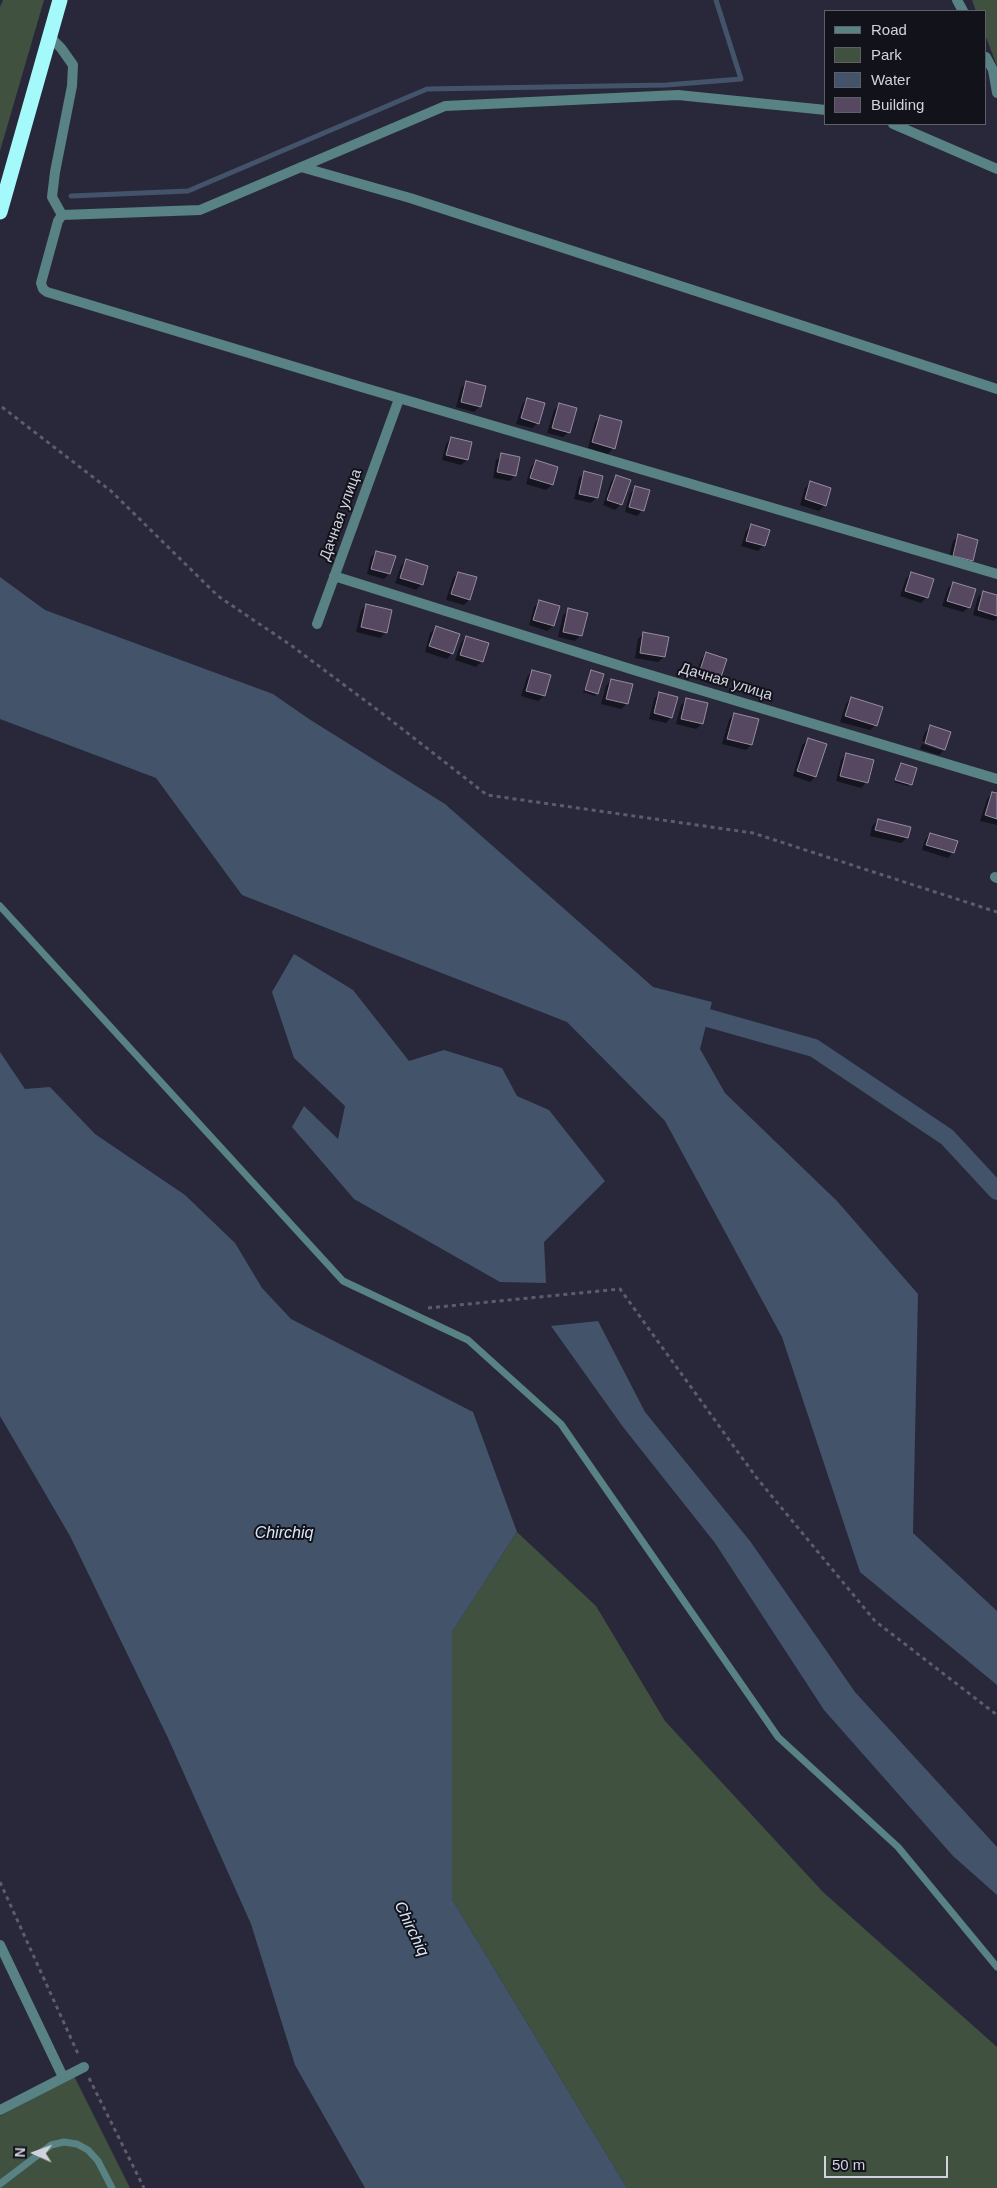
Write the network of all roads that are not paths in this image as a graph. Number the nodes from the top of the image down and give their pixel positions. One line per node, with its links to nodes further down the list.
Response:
1 (60, 0): 2 (highway)
2 (50, 37): 9 (highway); 10 (street)
3 (987, 59): 4 (street)
4 (997, 92)
5 (824, 110): 7 (street)
6 (895, 125): 8 (street)
7 (301, 167): 10 (street); 11 (street)
8 (997, 169)
9 (0, 212)
10 (62, 215): 12 (street)
11 (997, 389)
12 (399, 398): 13 (street); 14 (street, Дачная улица)
13 (997, 574)
14 (334, 576): 15 (street); 16 (street, Дачная улица)
15 (317, 624)
16 (997, 779)
17 (0, 906): 19 (lane)
18 (0, 1945): 21 (street)
19 (997, 1967)
20 (84, 2067): 21 (street)
21 (63, 2076): 22 (street)
22 (0, 2110)
23 (0, 2184): 24 (lane)
24 (112, 2188)

